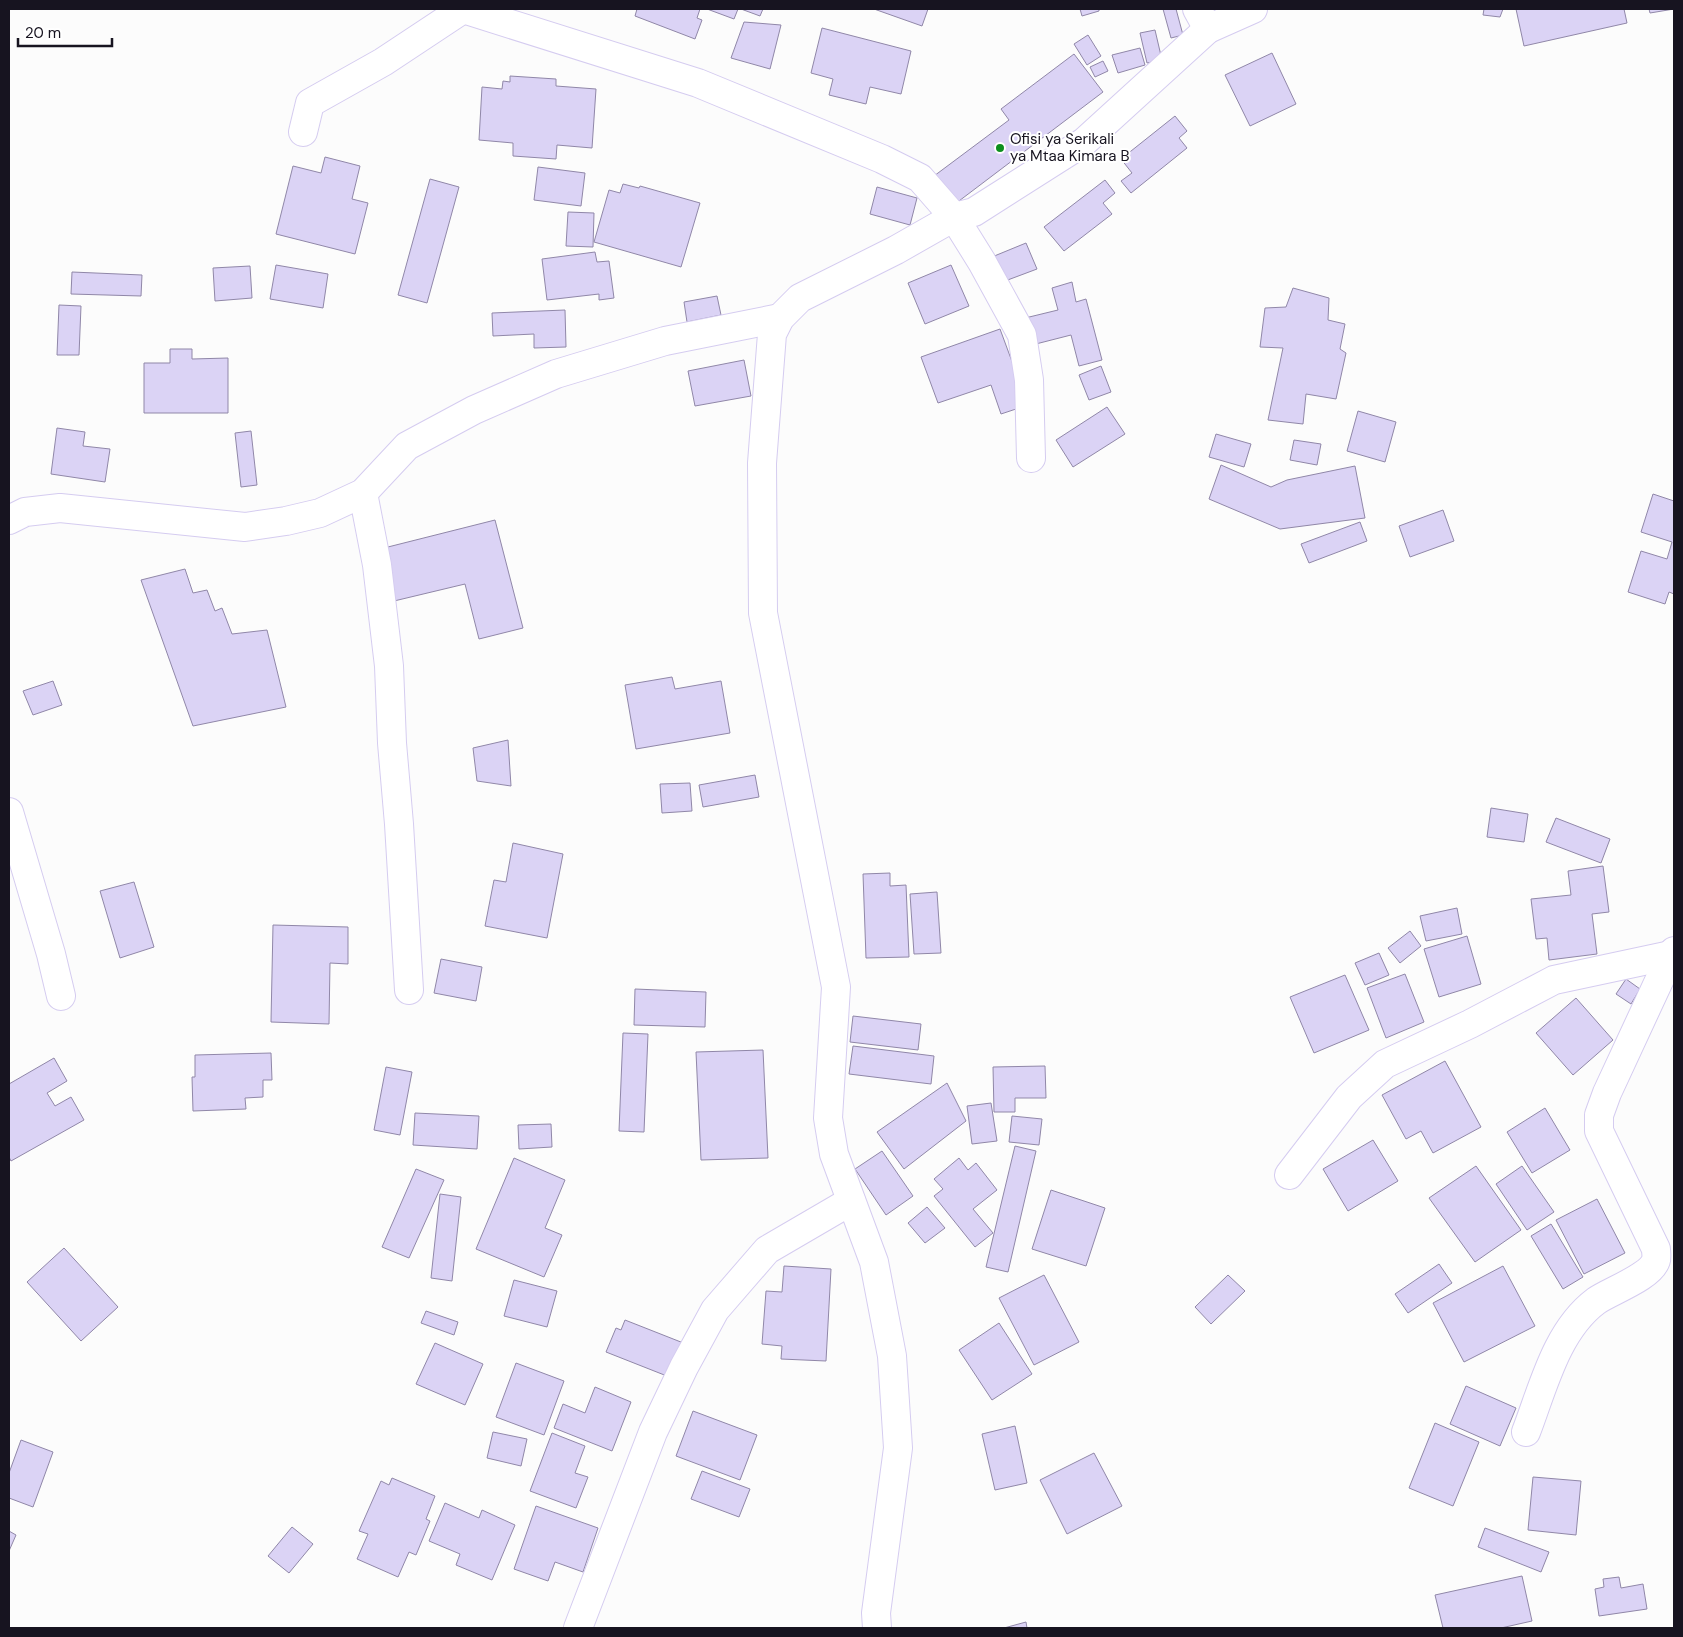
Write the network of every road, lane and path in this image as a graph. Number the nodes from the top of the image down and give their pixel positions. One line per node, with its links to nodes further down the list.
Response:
1 (463, 9): 4 (street); 5 (street)
2 (1253, 9): 3 (street)
3 (1203, 19): 5 (street)
4 (303, 132)
5 (954, 217): 6 (street); 7 (street)
6 (780, 318): 8 (street); 15 (street)
7 (1031, 458)
8 (363, 493): 9 (street); 12 (street)
9 (9, 520)
10 (9, 812): 13 (street)
11 (1672, 953): 14 (street); 16 (street)
12 (409, 990)
13 (61, 996)
14 (1289, 1175)
15 (851, 1201): 17 (street); 18 (street)
16 (1526, 1432)
17 (578, 1628)
18 (877, 1628)

